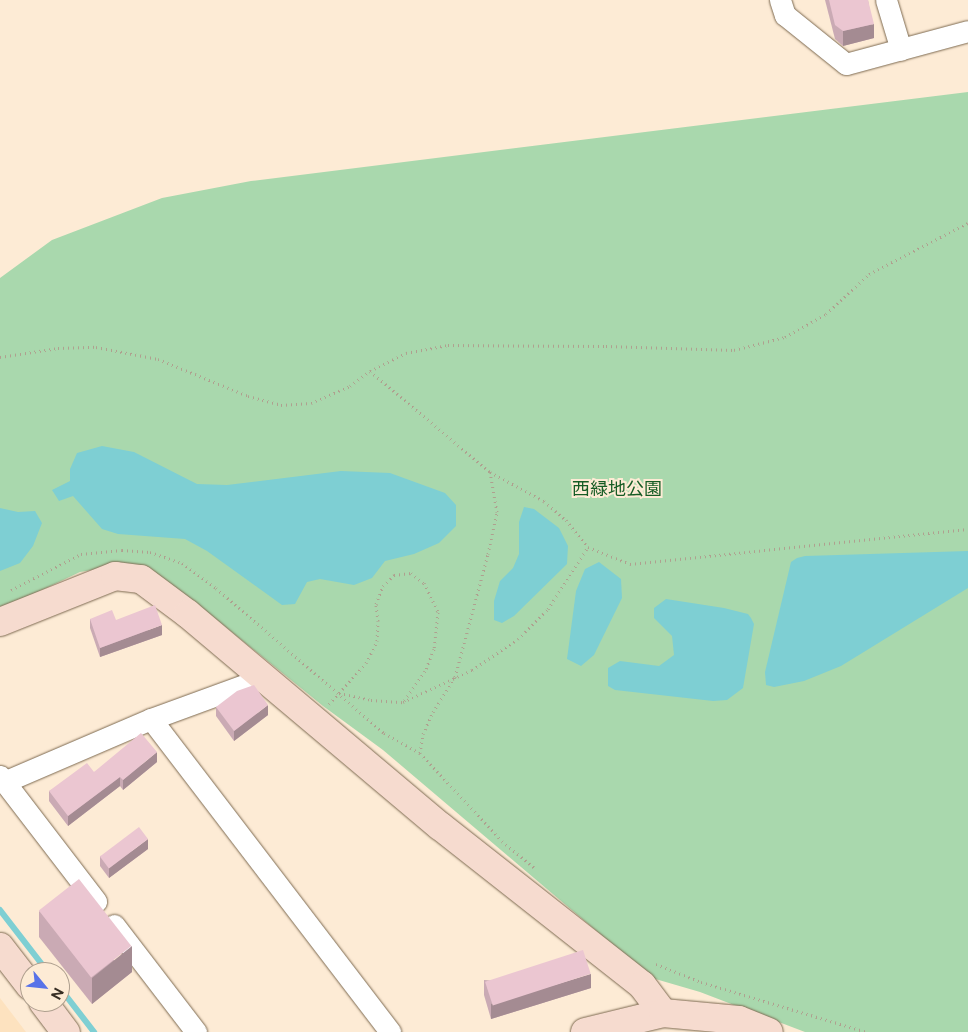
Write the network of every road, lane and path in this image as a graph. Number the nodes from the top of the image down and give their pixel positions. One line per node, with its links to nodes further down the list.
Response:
1 (780, 0): 4 (street)
2 (886, 0): 4 (street)
3 (968, 31): 4 (street)
4 (901, 50)
5 (968, 223): 7 (path)
6 (0, 357): 7 (path)
7 (370, 370): 8 (path)
8 (490, 472): 10 (path); 12 (path)
9 (968, 529): 10 (path)
10 (588, 548): 12 (path)
11 (0, 622): 13 (street)
12 (455, 677): 15 (path); 17 (path)
13 (264, 678): 16 (street); 24 (street)
14 (338, 693): 15 (path); 15 (path); 17 (path)
15 (403, 702)
16 (151, 719): 18 (street); 27 (street)
17 (420, 753): 19 (path)
18 (2, 779): 26 (street)
19 (539, 872)
20 (0, 947): 22 (street)
21 (651, 962): 30 (path)
22 (20, 973)
23 (51, 1012): 25 (street)
24 (663, 1013): 28 (street); 29 (street)
25 (66, 1032)
26 (196, 1032)
27 (390, 1032)
28 (585, 1032)
29 (769, 1032)
30 (867, 1032)

